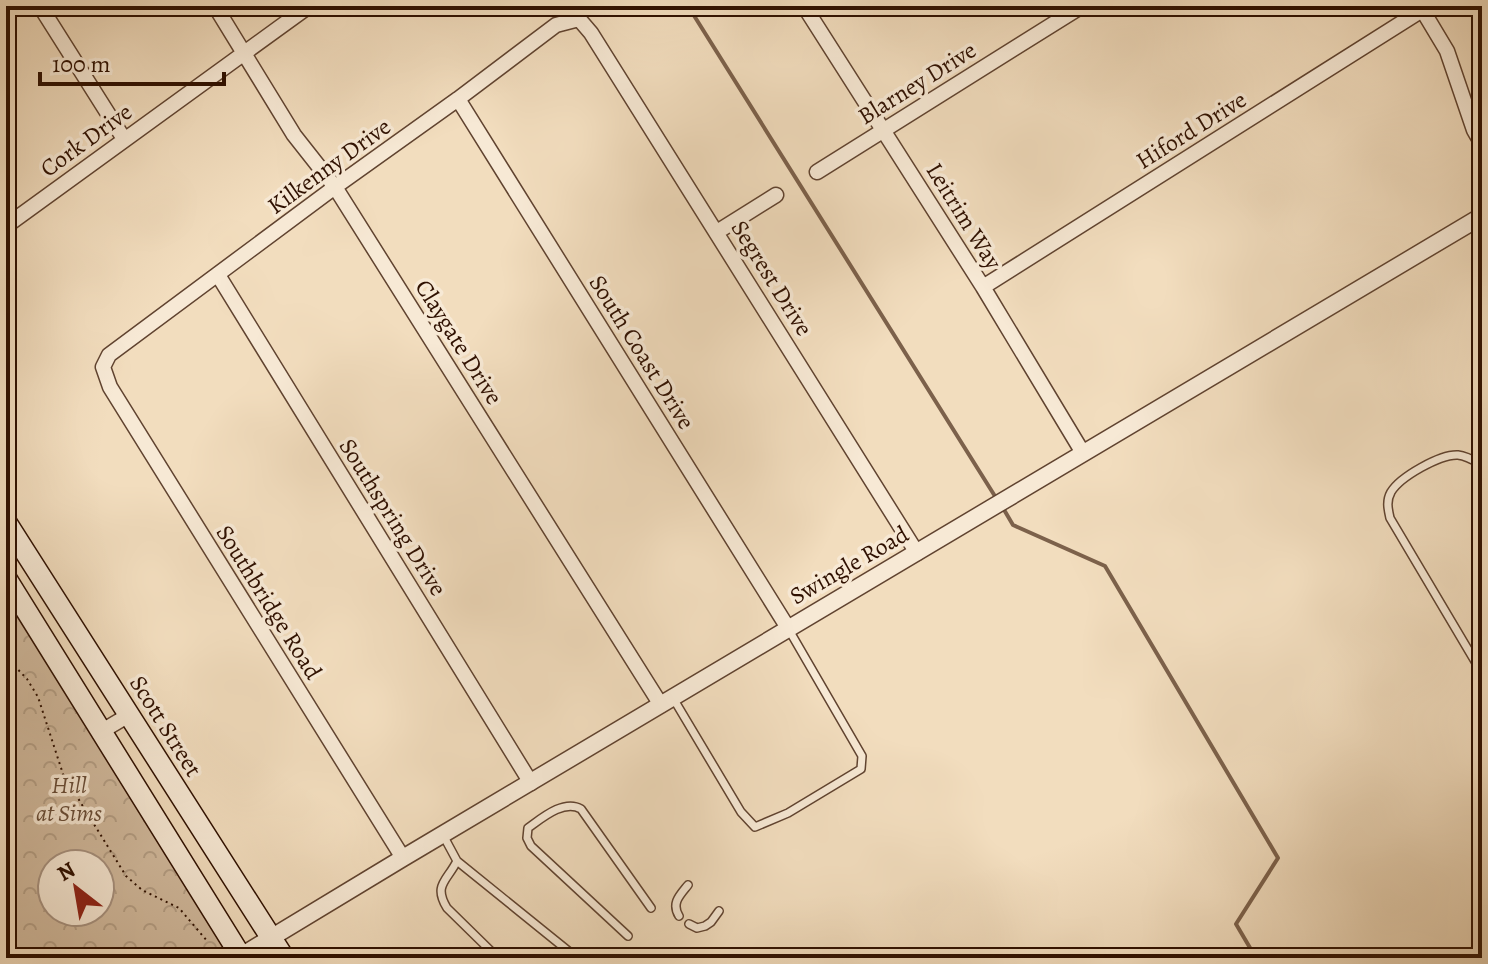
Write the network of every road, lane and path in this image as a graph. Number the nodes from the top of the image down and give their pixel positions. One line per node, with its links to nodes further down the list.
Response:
1 (40, 6): 11 (street)
2 (215, 6): 8 (street, Claygate Drive)
3 (309, 6): 8 (street, Cork Drive)
4 (804, 6): 10 (street, Leitrim Way)
5 (1082, 6): 10 (street, Blarney Drive)
6 (1421, 8): 12 (street); 20 (street, Hiford Drive)
7 (587, 29): 9 (street, Kilkenny Drive); 18 (street, Segrest Drive)
8 (244, 52): 11 (street, Cork Drive); 14 (street, Claygate Drive)
9 (458, 99): 14 (street, Kilkenny Drive); 27 (street, South Coast Drive)
10 (883, 130): 13 (street, Blarney Drive); 20 (street, Leitrim Way)
11 (124, 139): 17 (street, Cork Drive)
12 (1482, 144)
13 (817, 172)
14 (335, 187): 19 (street, Kilkenny Drive); 30 (street, Claygate Drive)
15 (776, 195): 18 (street)
16 (1482, 216): 22 (street, Swingle Road)
17 (6, 226)
18 (717, 232): 25 (street, Segrest Drive)
19 (218, 275): 21 (street, Kilkenny Drive); 33 (street, Southspring Drive)
20 (983, 287): 22 (street, Leitrim Way)
21 (103, 367): 35 (street, Southbridge Road)
22 (1083, 453): 25 (street, Swingle Road)
23 (1482, 465): 29 (lane)
24 (9, 532): 31 (main road, Scott Street)
25 (917, 553): 27 (street, Swingle Road)
26 (6, 578): 32 (main road)
27 (788, 628): 30 (street, Swingle Road); 30 (lane)
28 (6, 657): 44 (path)
29 (1482, 667)
30 (667, 702): 33 (street, Swingle Road)
31 (129, 715): 32 (street); 43 (main road, Scott Street)
32 (102, 731): 45 (main road)
33 (531, 783): 34 (street, Swingle Road)
34 (443, 835): 35 (street, Swingle Road); 36 (lane)
35 (403, 858): 43 (street, Swingle Road)
36 (457, 861): 47 (lane); 48 (lane)
37 (688, 885): 40 (lane)
38 (651, 908): 42 (lane)
39 (719, 911): 41 (lane)
40 (679, 916)
41 (689, 924)
42 (628, 936)
43 (271, 939): 45 (street, Swingle Road); 46 (main road, Scott Street)
44 (208, 942)
45 (242, 957)
46 (284, 958)
47 (498, 958)
48 (577, 958)

